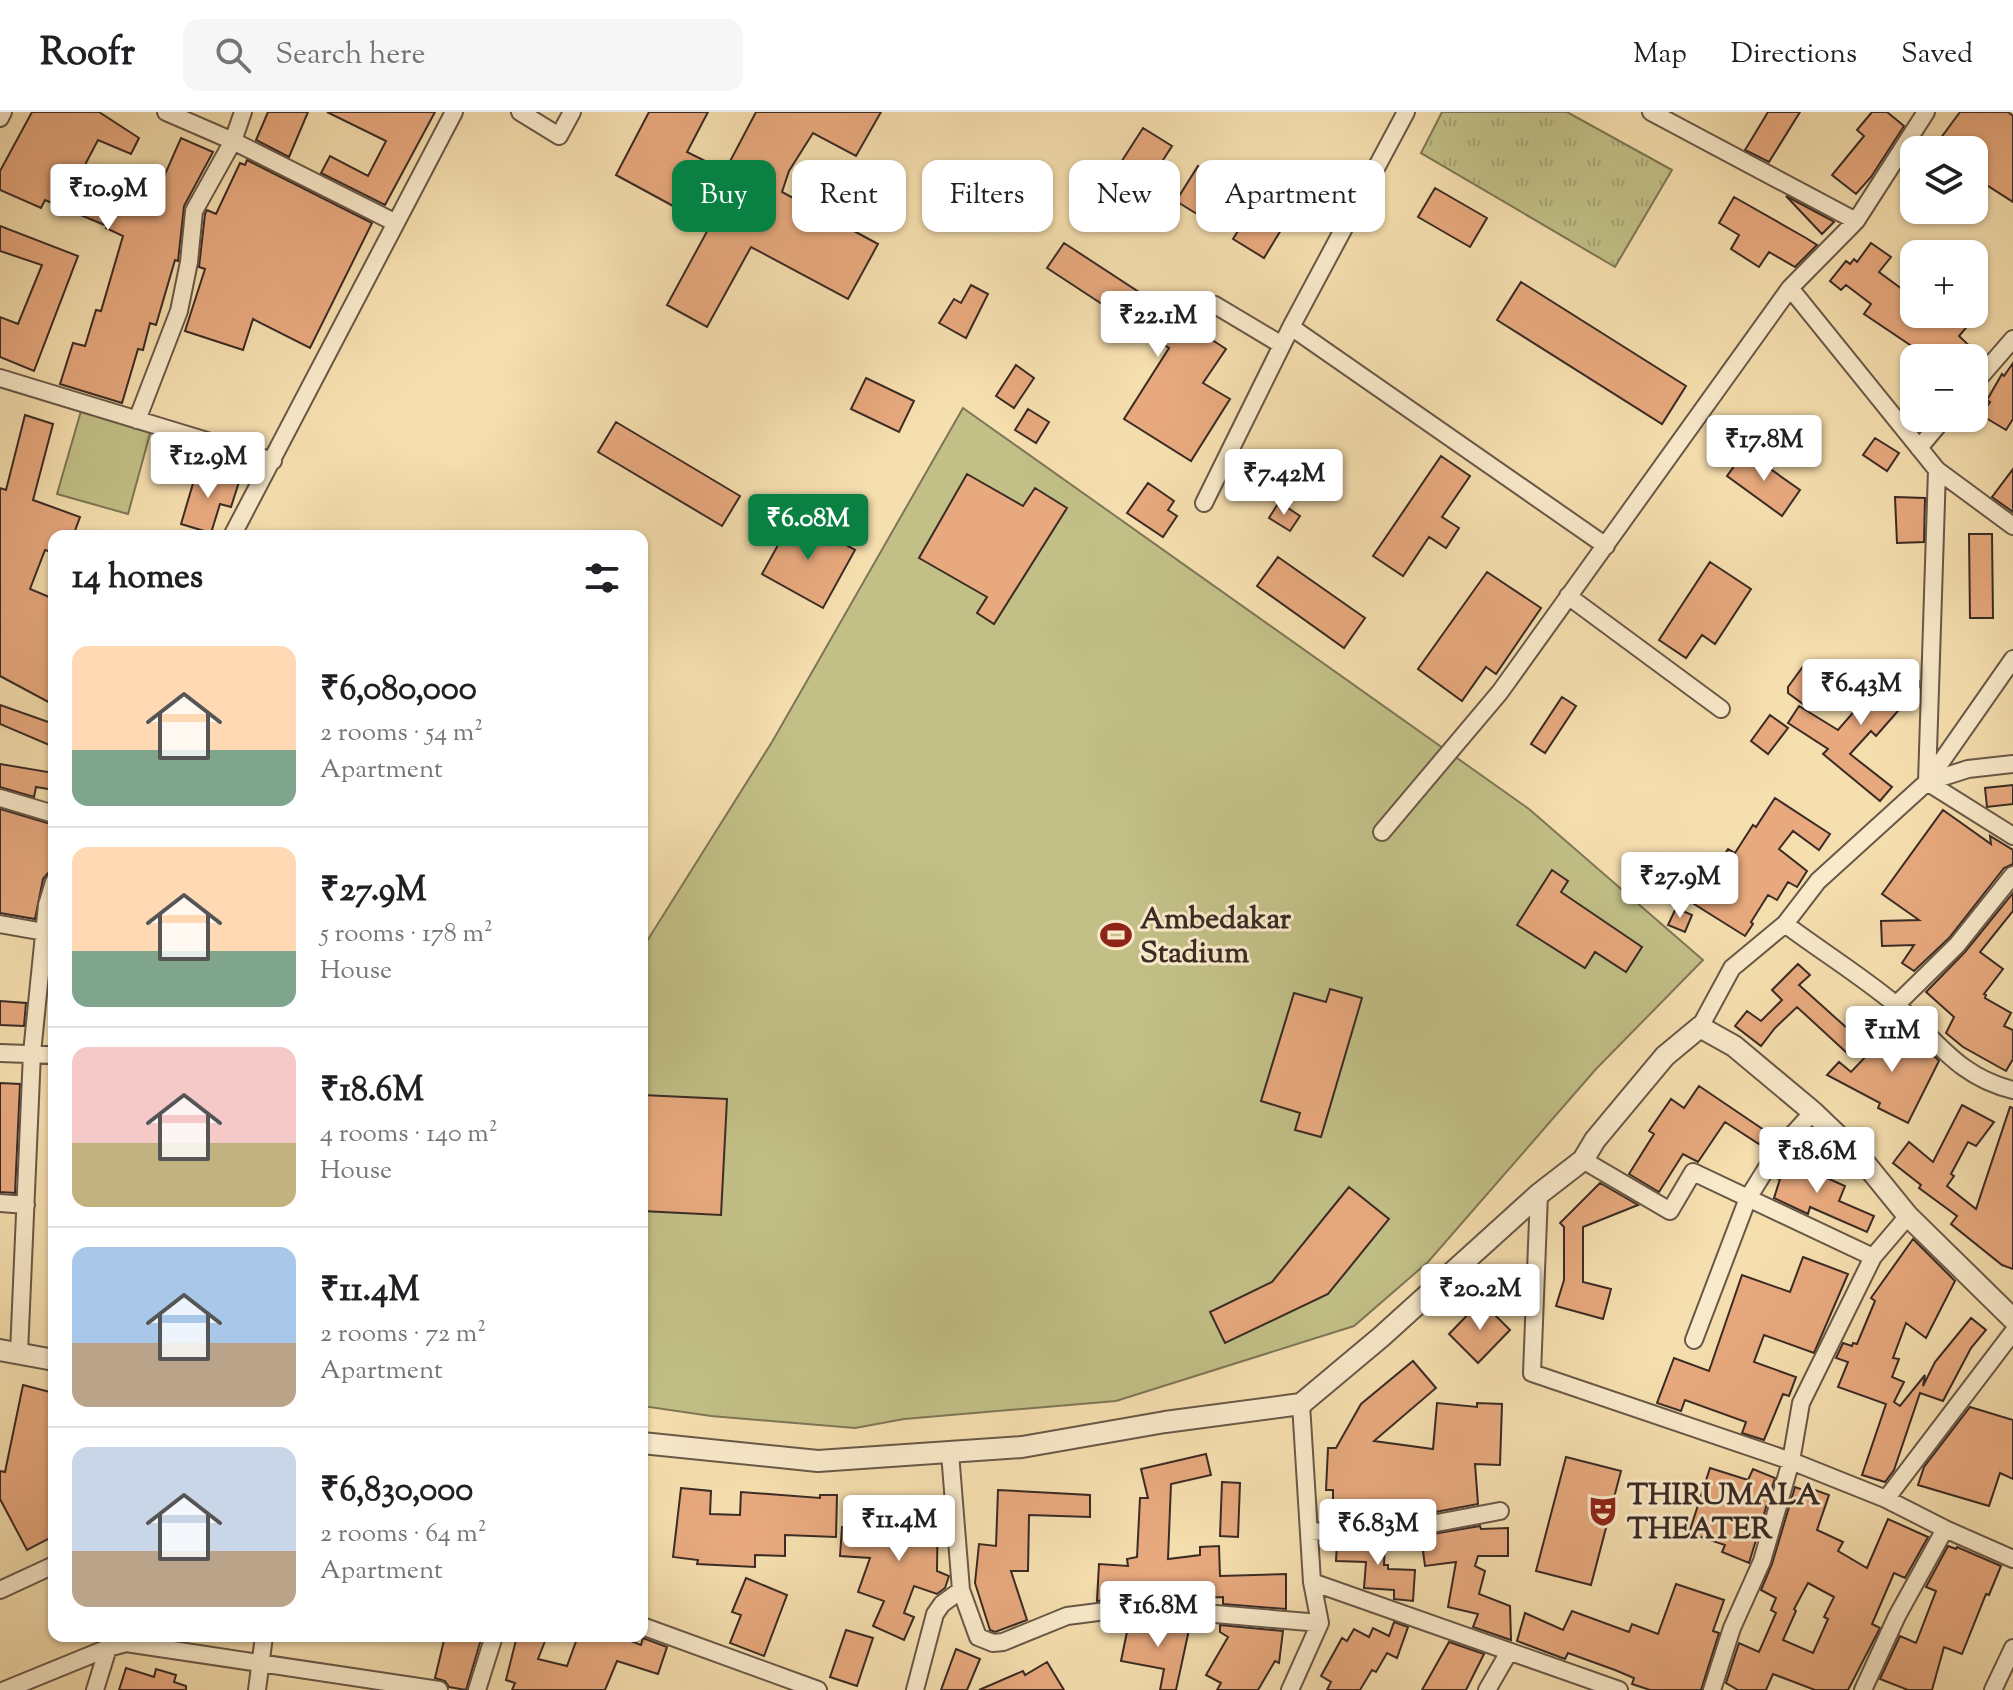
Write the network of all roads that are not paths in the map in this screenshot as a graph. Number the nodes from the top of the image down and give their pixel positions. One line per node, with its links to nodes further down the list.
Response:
1 (3, 112): 10 (street)
2 (166, 112): 11 (street)
3 (243, 112): 11 (street)
4 (454, 112): 13 (street)
5 (520, 112): 6 (street)
6 (572, 112)
7 (1406, 112): 16 (street)
8 (1651, 112): 12 (street)
9 (1926, 112): 12 (street)
10 (0, 118)
11 (233, 141): 13 (street); 21 (street)
12 (1856, 221): 14 (street)
13 (396, 223): 24 (street)
14 (1790, 288): 23 (street); 29 (street)
15 (1215, 305): 18 (street)
16 (1291, 327): 18 (street); 29 (street)
17 (2013, 339): 19 (street)
18 (1282, 345): 26 (street)
19 (1988, 368)
20 (0, 378): 21 (street)
21 (137, 420): 24 (street)
22 (1932, 432): 23 (street)
23 (1919, 448): 25 (street)
24 (273, 461): 28 (street)
25 (1937, 470): 27 (street); 34 (street)
26 (1204, 503)
27 (2013, 526)
28 (235, 530)
29 (1606, 546): 30 (street)
30 (1568, 596): 32 (street); 37 (street)
31 (2013, 659): 34 (street)
32 (1721, 709)
33 (2013, 764): 34 (street)
34 (1927, 782): 38 (street); 42 (street)
35 (0, 798): 36 (street)
36 (48, 812)
37 (1382, 832)
38 (2013, 836)
39 (2013, 875): 44 (street)
40 (48, 902): 43 (street)
41 (0, 924): 43 (street)
42 (1785, 924): 44 (street); 45 (street)
43 (44, 932): 47 (street)
44 (1896, 1005): 49 (street)
45 (1700, 1027): 50 (street); 51 (street)
46 (0, 1053): 47 (street)
47 (32, 1053): 48 (street); 55 (street)
48 (48, 1054)
49 (2013, 1090)
50 (1813, 1112): 53 (street); 56 (street)
51 (1583, 1160): 52 (street); 53 (street)
52 (1539, 1194): 63 (street); 66 (street)
53 (1748, 1198): 57 (street); 60 (street)
54 (0, 1203): 55 (street)
55 (26, 1205): 61 (street)
56 (1908, 1216): 57 (street); 58 (street)
57 (1873, 1257): 66 (street)
58 (2013, 1319)
59 (2013, 1332): 67 (street)
60 (1694, 1340)
61 (10, 1352): 62 (street)
62 (48, 1359)
63 (1301, 1404): 65 (street); 70 (street)
64 (648, 1444): 65 (street)
65 (950, 1453): 75 (street)
66 (1791, 1461): 67 (street); 95 (street)
67 (1886, 1499): 69 (street)
68 (1500, 1511): 70 (street)
69 (1945, 1529): 71 (street); 96 (street)
70 (1310, 1532): 73 (street)
71 (2013, 1559)
72 (48, 1568): 74 (street)
73 (1312, 1582): 76 (street); 82 (street)
74 (0, 1590)
75 (961, 1590): 76 (street); 91 (street)
76 (1320, 1623): 92 (street)
77 (648, 1629): 84 (street)
78 (264, 1642): 83 (street)
79 (492, 1642): 89 (street)
80 (108, 1648): 83 (street); 85 (street); 86 (street)
81 (2013, 1648): 97 (street)
82 (1509, 1652): 93 (street); 94 (street)
83 (262, 1664): 87 (street); 88 (street)
84 (772, 1683): 90 (street)
85 (5, 1690)
86 (95, 1690)
87 (257, 1690)
88 (439, 1690)
89 (477, 1690)
90 (818, 1690)
91 (915, 1690)
92 (1290, 1690)
93 (1487, 1690)
94 (1619, 1690)
95 (1712, 1690)
96 (1863, 1690)
97 (1993, 1690)

